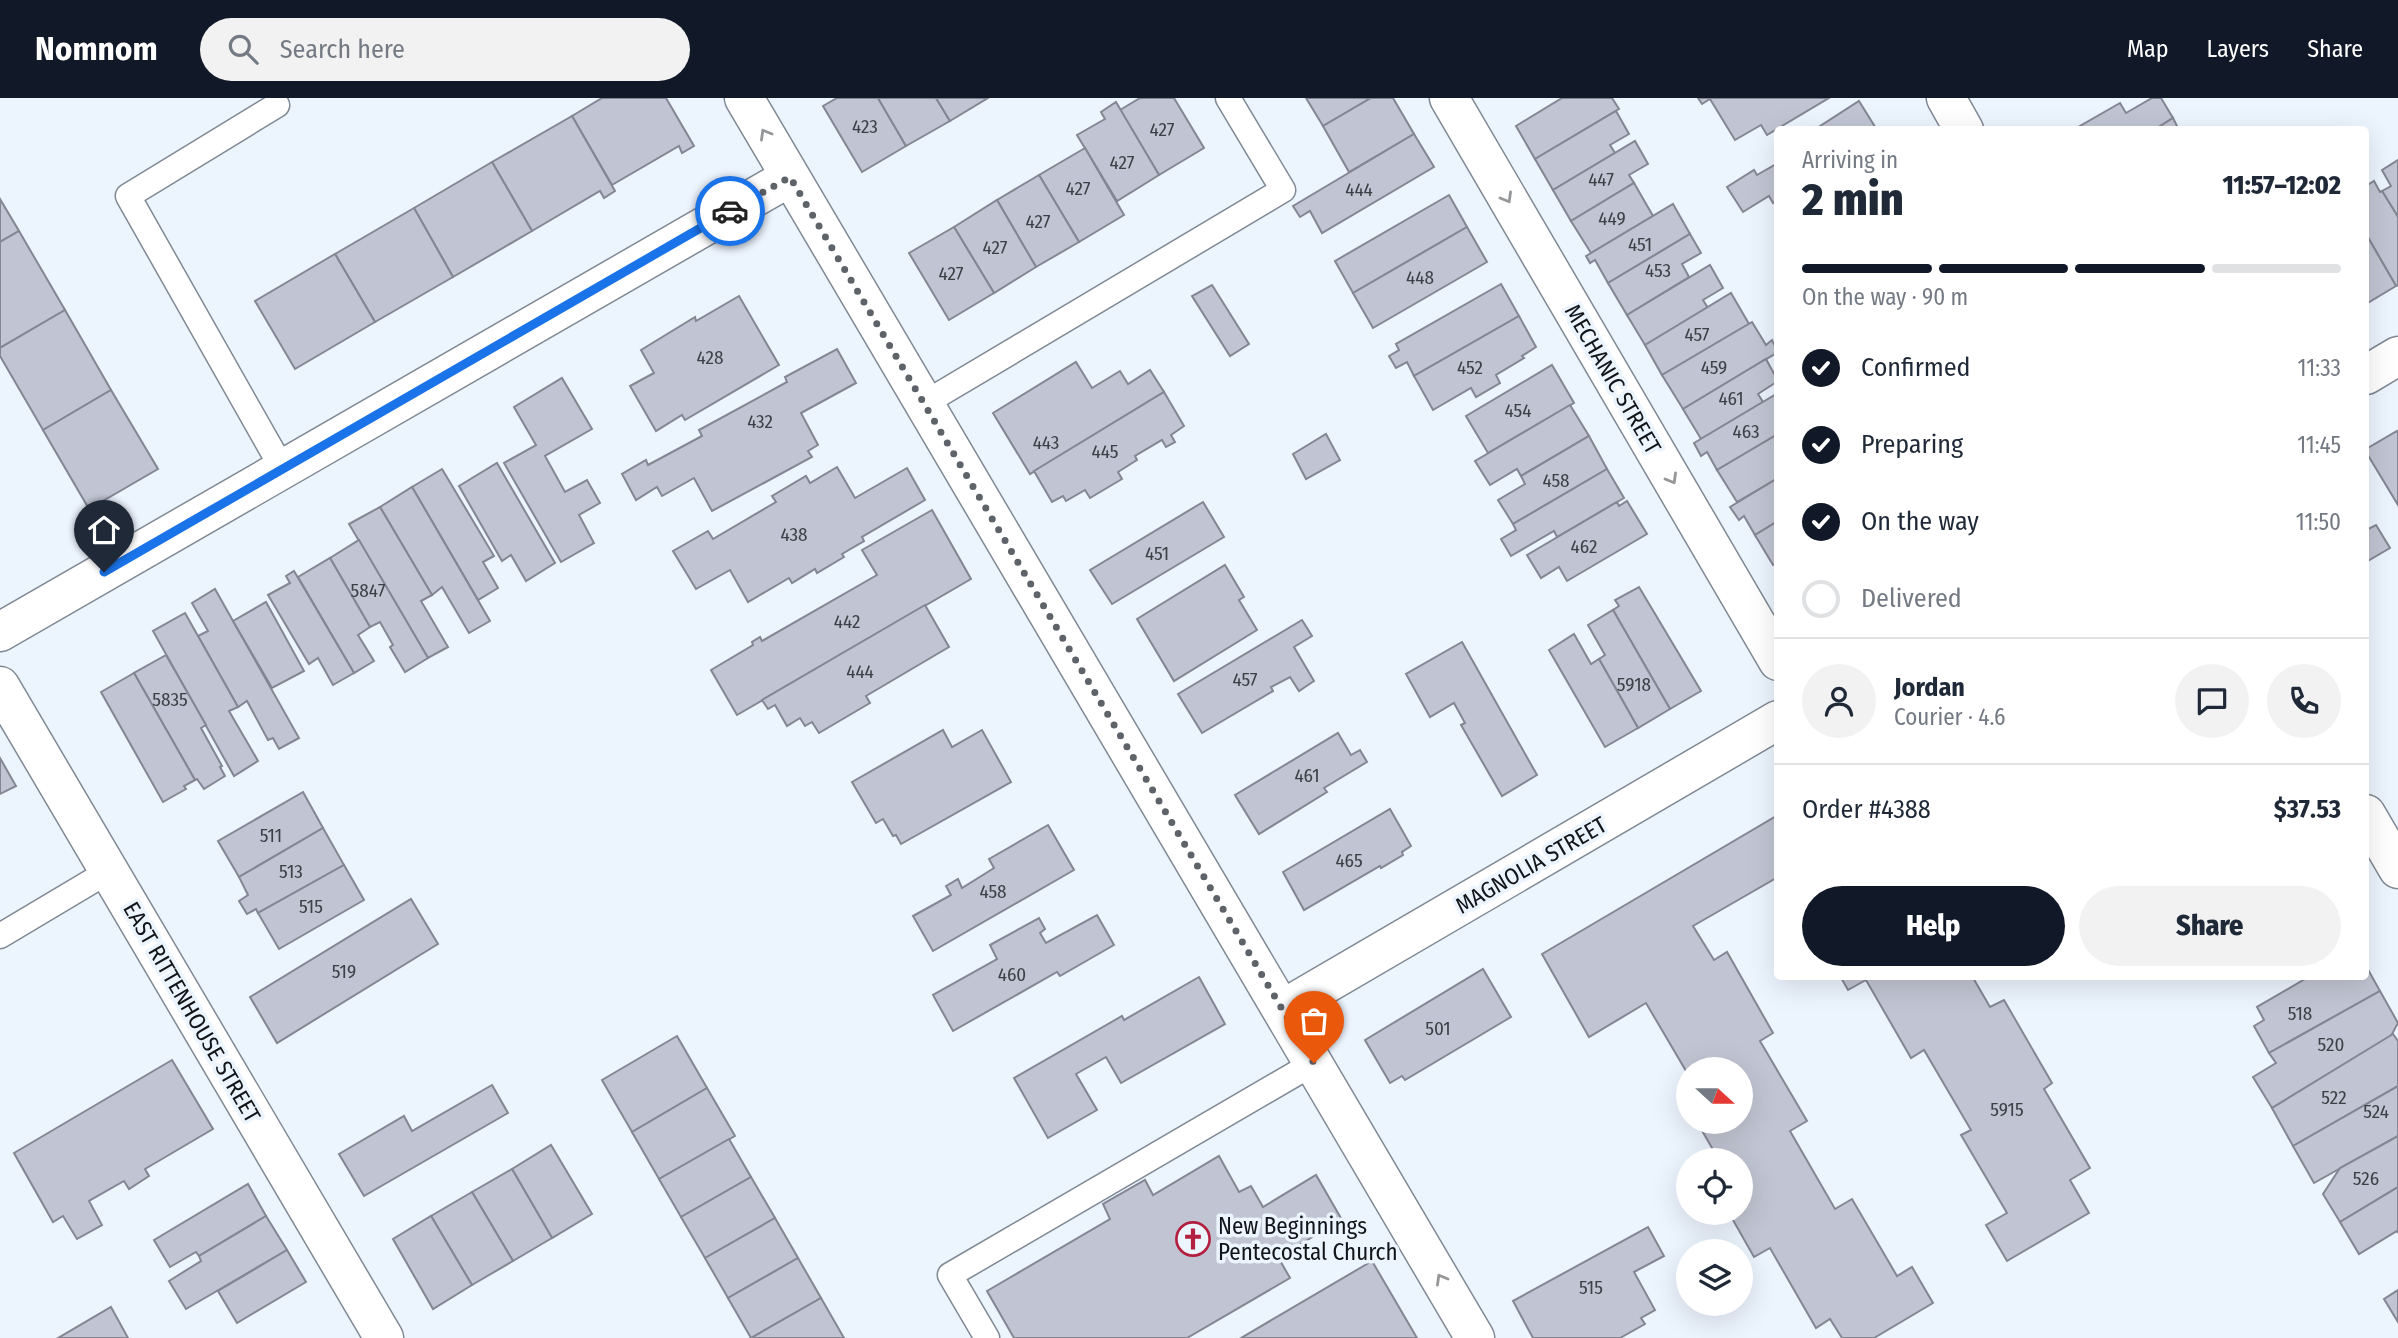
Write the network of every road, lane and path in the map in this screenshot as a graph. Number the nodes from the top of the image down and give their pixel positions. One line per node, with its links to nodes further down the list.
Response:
1 (744, 98): 7 (street, one-way to 1)
2 (1228, 98): 10 (lane)
3 (1449, 98): 13 (street, MECHANIC STREET, one-way to 13)
4 (1945, 98): 6 (street)
5 (277, 105): 11 (lane)
6 (1962, 126)
7 (790, 177): 10 (street); 11 (street)
8 (2398, 356): 9 (street)
9 (2369, 373)
10 (925, 403): 20 (street)
11 (282, 468): 12 (street)
12 (0, 632)
13 (1774, 654)
14 (0, 686): 18 (street, EAST RITTENHOUSE STREET)
15 (1774, 722): 20 (street, MAGNOLIA STREET)
16 (2369, 819): 17 (street)
17 (2398, 869)
18 (109, 871): 19 (lane); 22 (street, EAST RITTENHOUSE STREET)
19 (0, 936)
20 (1283, 1009): 21 (street)
21 (1314, 1063): 23 (lane); 24 (street, one-way to 21)
22 (384, 1338)
23 (987, 1338)
24 (1475, 1338)

